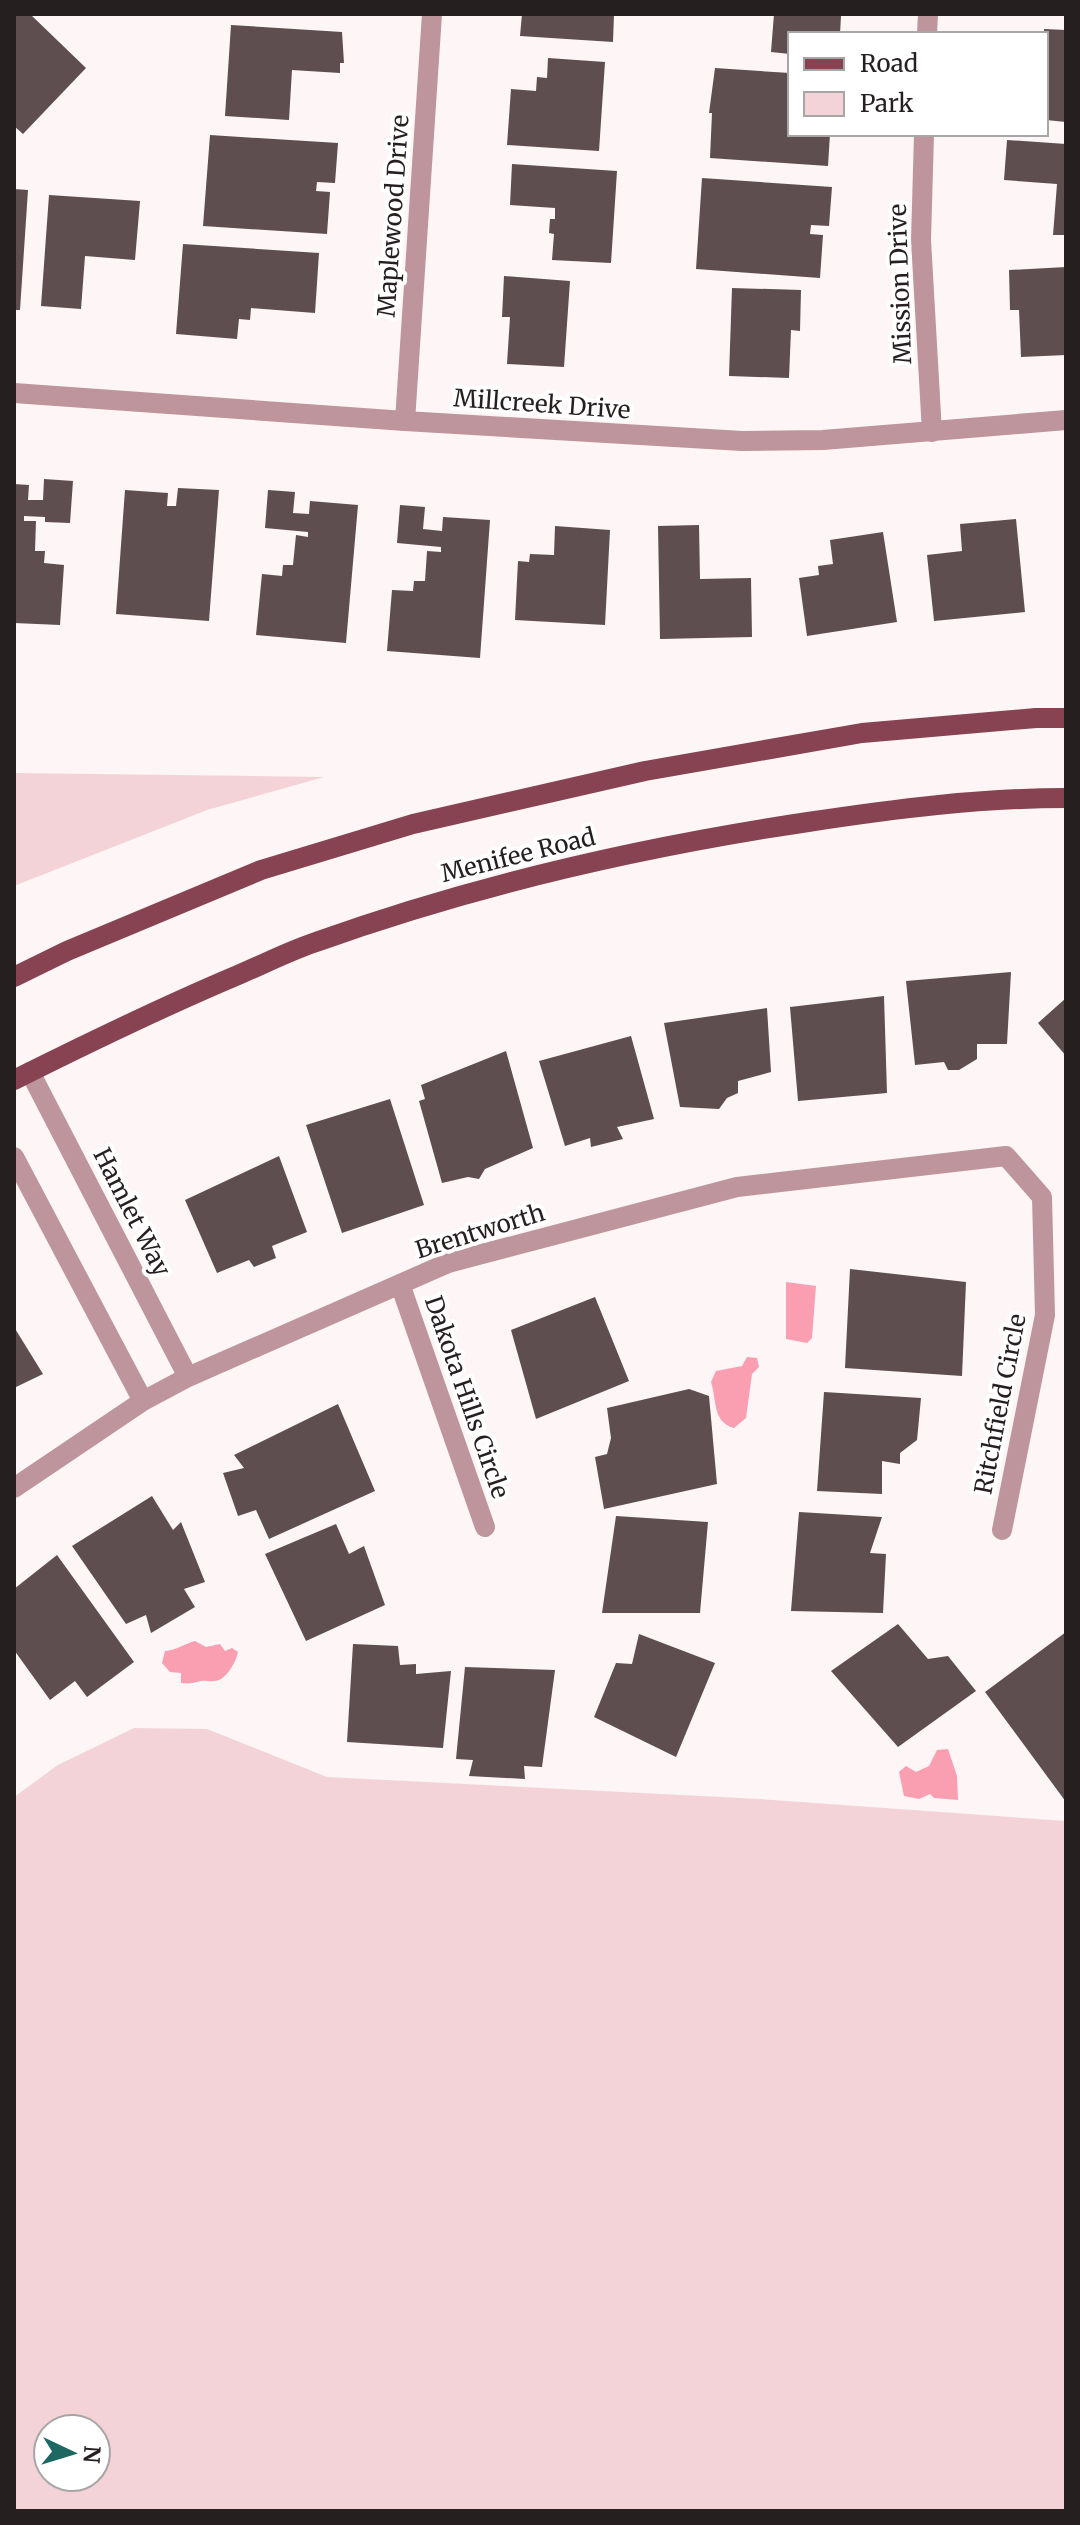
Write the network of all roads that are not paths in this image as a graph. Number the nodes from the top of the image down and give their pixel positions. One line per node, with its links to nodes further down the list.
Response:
1 (432, 14): 5 (street, Maplewood Drive)
2 (924, 136): 6 (street, Mission Drive)
3 (14, 393): 5 (street, Millcreek Drive)
4 (1066, 420): 6 (street, Millcreek Drive)
5 (405, 421): 6 (street, Millcreek Drive)
6 (932, 432)
7 (1066, 718): 9 (main road)
8 (1066, 798): 10 (main road, Menifee Road)
9 (14, 977)
10 (22, 1076): 14 (street, Hamlet Way)
11 (1006, 1156): 13 (street, Brentworth); 18 (street, Ritchfield Circle)
12 (14, 1157): 15 (street)
13 (400, 1284): 14 (street, Brentworth); 17 (street, Dakota Hills Circle)
14 (188, 1377): 15 (street, Brentworth)
15 (143, 1401): 16 (street, Brentworth)
16 (14, 1488)
17 (485, 1527)
18 (1002, 1530)

